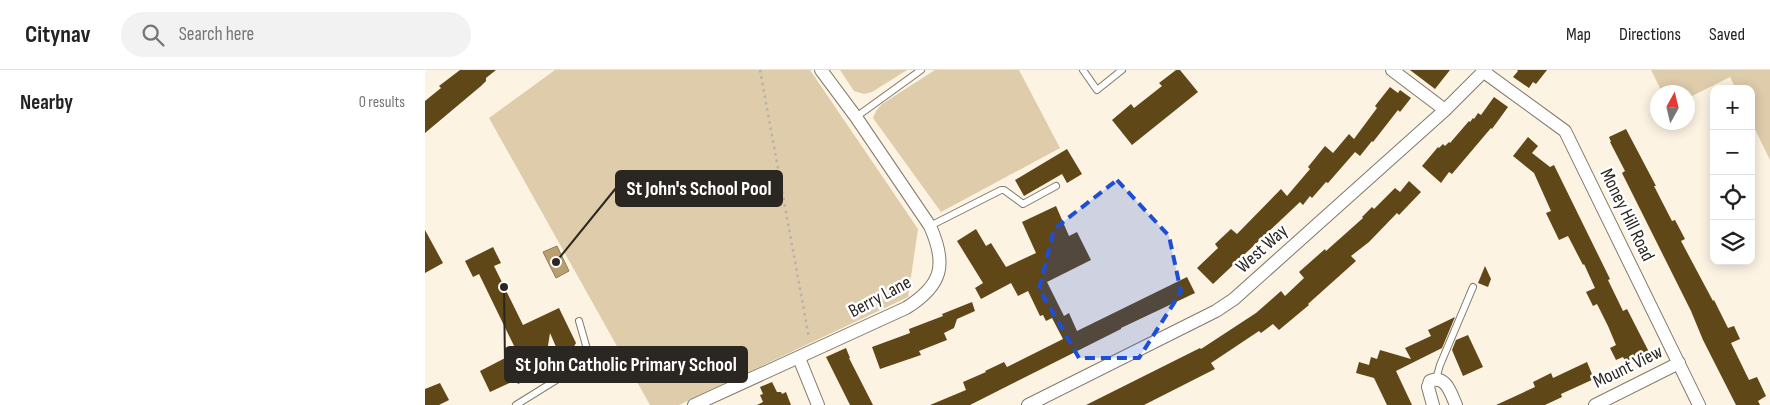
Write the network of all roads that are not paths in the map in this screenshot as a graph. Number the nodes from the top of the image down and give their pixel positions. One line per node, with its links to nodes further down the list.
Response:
1 (821, 70): 8 (street, Berry Lane)
2 (921, 70): 8 (lane)
3 (1083, 70): 4 (lane)
4 (1122, 70)
5 (1392, 70): 7 (street)
6 (1485, 71): 7 (street, West Way); 14 (street, Money Hill Road)
7 (1445, 110): 19 (street, West Way)
8 (856, 117): 10 (street, Berry Lane)
9 (1056, 186): 10 (lane)
10 (930, 226): 13 (street, Berry Lane)
11 (1473, 287): 15 (lane)
12 (579, 321): 16 (lane)
13 (799, 358): 17 (street, Berry Lane); 18 (street)
14 (1679, 363): 22 (street, Mount View); 23 (street, Money Hill Road)
15 (1436, 379): 20 (street); 21 (street)
16 (517, 405)
17 (693, 405)
18 (818, 405)
19 (1028, 405)
20 (1433, 405)
21 (1456, 405)
22 (1595, 405)
23 (1699, 405)

